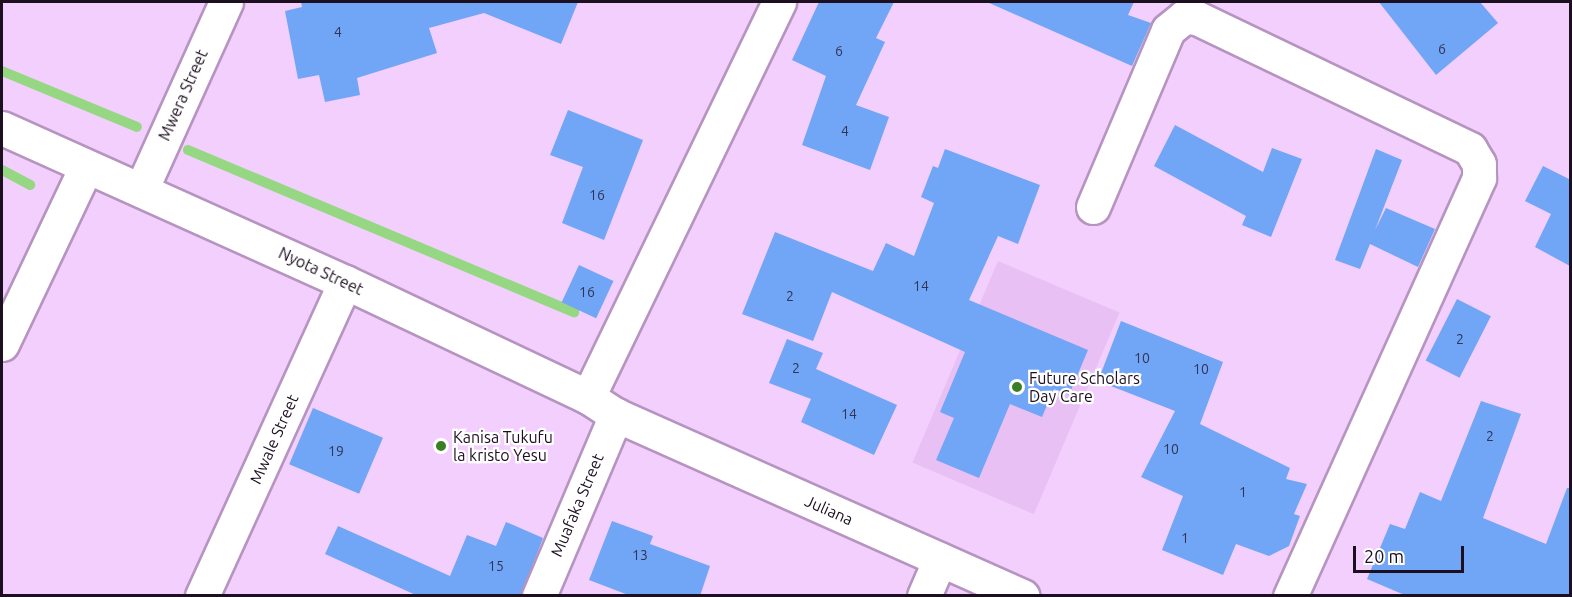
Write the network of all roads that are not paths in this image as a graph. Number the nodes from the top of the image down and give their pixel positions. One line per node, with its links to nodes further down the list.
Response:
1 (226, 2): 5 (street, Mwera Street)
2 (779, 2): 9 (street)
3 (2, 128): 4 (street, Nyota Street)
4 (86, 166): 5 (street, Nyota Street); 8 (street)
5 (142, 188): 7 (street, Nyota Street)
6 (1093, 207): 16 (street)
7 (345, 282): 9 (street, Nyota Street); 12 (street, Mwale Street)
8 (2, 344)
9 (588, 397): 10 (street, Nyota Street)
10 (625, 419): 11 (street, Juliana); 13 (street, Muafaka Street)
11 (940, 559): 14 (street); 15 (street, Juliana)
12 (202, 596)
13 (539, 596)
14 (924, 596)
15 (1023, 596)
16 (1290, 596)

